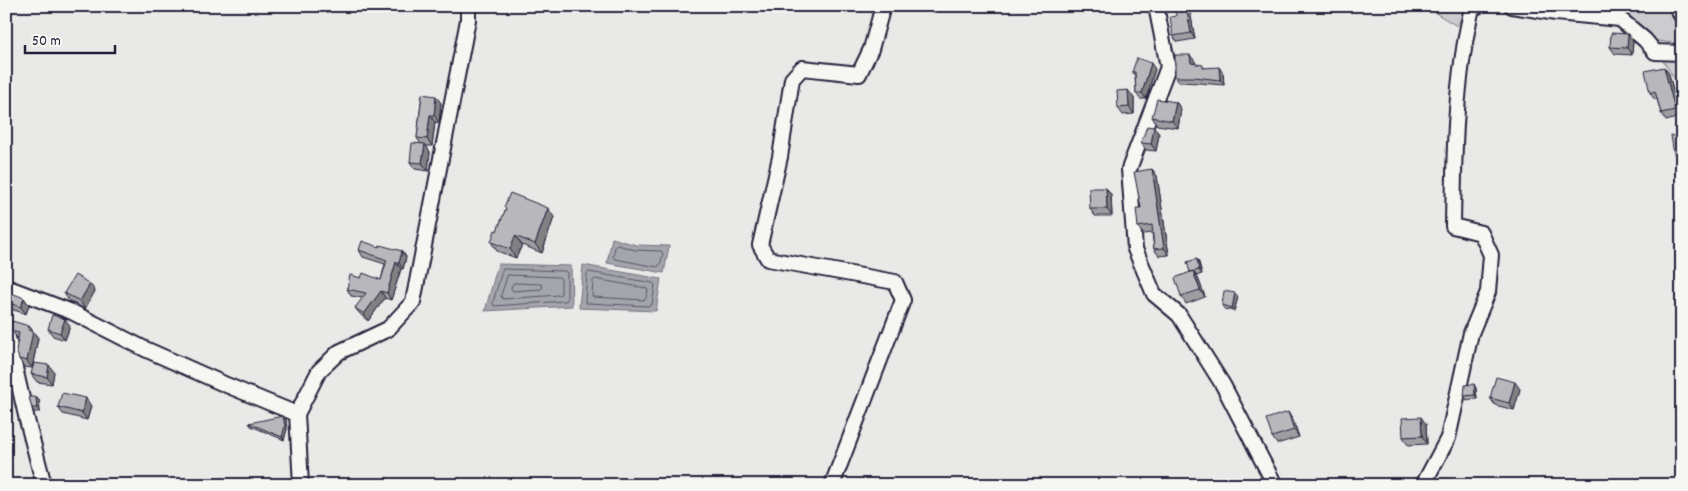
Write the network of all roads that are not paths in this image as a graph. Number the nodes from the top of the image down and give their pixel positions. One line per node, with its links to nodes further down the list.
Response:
1 (468, 6): 11 (street)
2 (883, 6): 14 (street)
3 (1156, 6): 15 (street)
4 (1478, 6): 16 (street)
5 (1512, 6): 8 (street)
6 (1680, 6): 7 (main road)
7 (1682, 10)
8 (1682, 53)
9 (6, 287): 11 (street)
10 (6, 330): 12 (street)
11 (297, 414): 13 (street)
12 (44, 485)
13 (301, 485)
14 (832, 485)
15 (1275, 485)
16 (1423, 485)

